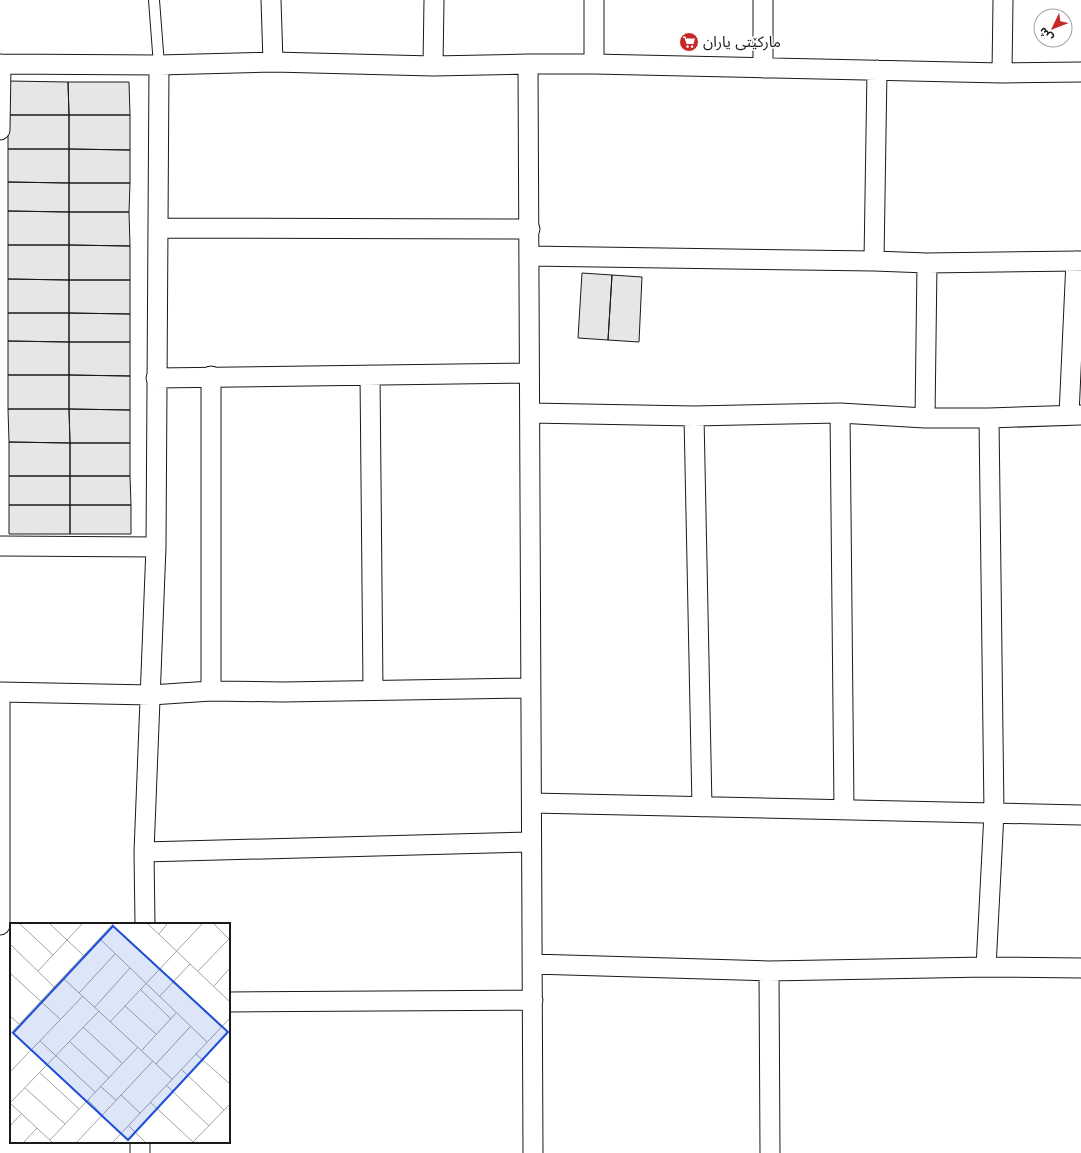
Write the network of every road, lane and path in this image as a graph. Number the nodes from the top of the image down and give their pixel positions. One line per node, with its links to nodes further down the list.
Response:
1 (154, 0): 11 (lane)
2 (272, 0): 7 (street)
3 (434, 0): 12 (street)
4 (594, 0): 10 (street)
5 (763, 0): 13 (street)
6 (1003, 0): 16 (street)
7 (273, 62): 11 (street); 12 (street)
8 (1, 64): 11 (street); 17 (street)
9 (528, 64): 10 (street); 12 (street); 19 (street)
10 (594, 64): 13 (street)
11 (159, 65): 18 (street)
12 (433, 66)
13 (763, 68): 14 (street)
14 (877, 70): 16 (street); 21 (street)
15 (1081, 72): 16 (street)
16 (1002, 73)
17 (0, 130)
18 (158, 228): 19 (street); 27 (street)
19 (530, 229): 20 (street)
20 (529, 256): 21 (street); 24 (street)
21 (874, 261): 23 (street)
22 (1079, 261): 23 (street); 30 (street)
23 (927, 264): 32 (street)
24 (529, 373): 25 (street); 28 (street)
25 (370, 375): 26 (street); 37 (street)
26 (211, 376): 27 (street); 38 (street)
27 (156, 378): 35 (street)
28 (530, 413): 31 (street); 36 (street)
29 (840, 413): 31 (street); 32 (street); 43 (street)
30 (1075, 415): 33 (street)
31 (694, 416): 42 (street)
32 (925, 418): 33 (street)
33 (989, 418): 44 (street)
34 (0, 546): 35 (street)
35 (156, 547): 40 (street)
36 (531, 688): 37 (street); 41 (street)
37 (374, 690): 38 (street)
38 (211, 691): 40 (street)
39 (0, 692): 40 (street); 49 (street)
40 (151, 695): 47 (street)
41 (532, 803): 42 (street); 46 (street)
42 (702, 807): 43 (street)
43 (844, 809): 44 (street)
44 (994, 814): 45 (street); 51 (street)
45 (1081, 815)
46 (532, 842): 47 (street); 50 (street)
47 (144, 852): 48 (street)
48 (145, 923)
49 (0, 925)
50 (532, 964): 53 (street); 54 (street)
51 (986, 967): 52 (street); 53 (street)
52 (1081, 968)
53 (769, 971): 57 (street)
54 (533, 1000): 55 (street); 56 (street)
55 (230, 1002)
56 (533, 1153)
57 (770, 1153)

